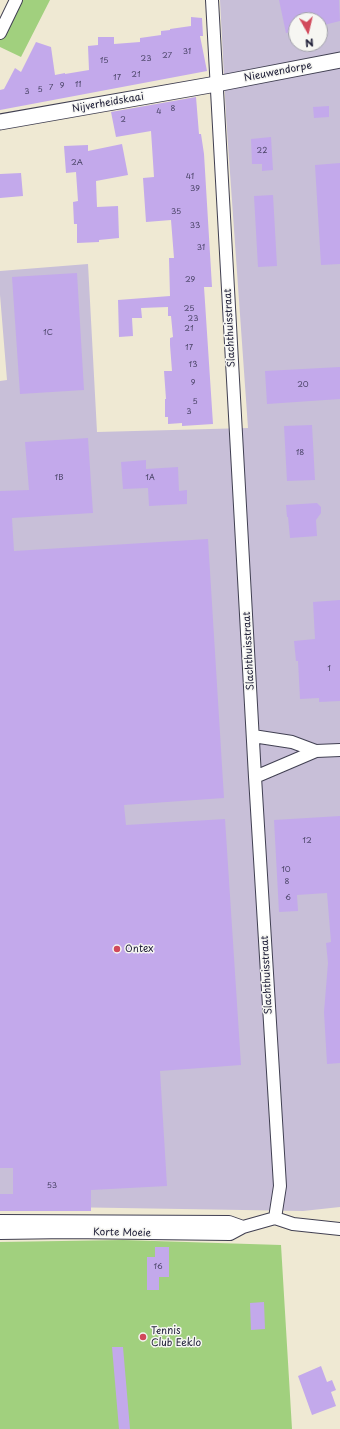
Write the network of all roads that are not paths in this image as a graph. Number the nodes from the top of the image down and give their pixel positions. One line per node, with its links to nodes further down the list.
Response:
1 (16, 0): 3 (street)
2 (212, 0): 5 (street, Slachthuisstraat)
3 (0, 33)
4 (340, 60): 5 (street, Nieuwendorpe)
5 (216, 84): 6 (street, Nijverheidskaai); 7 (street, Slachthuisstraat)
6 (0, 122)
7 (254, 736): 9 (street); 10 (street, Slachthuisstraat)
8 (340, 750): 9 (street)
9 (316, 751): 10 (street)
10 (256, 777): 11 (street, Slachthuisstraat)
11 (275, 1218): 13 (street, Korte Moeie); 14 (street)
12 (0, 1221): 13 (street, Korte Moeie)
13 (243, 1227): 15 (street, Korte Moeie)
14 (340, 1229)
15 (0, 1233)

